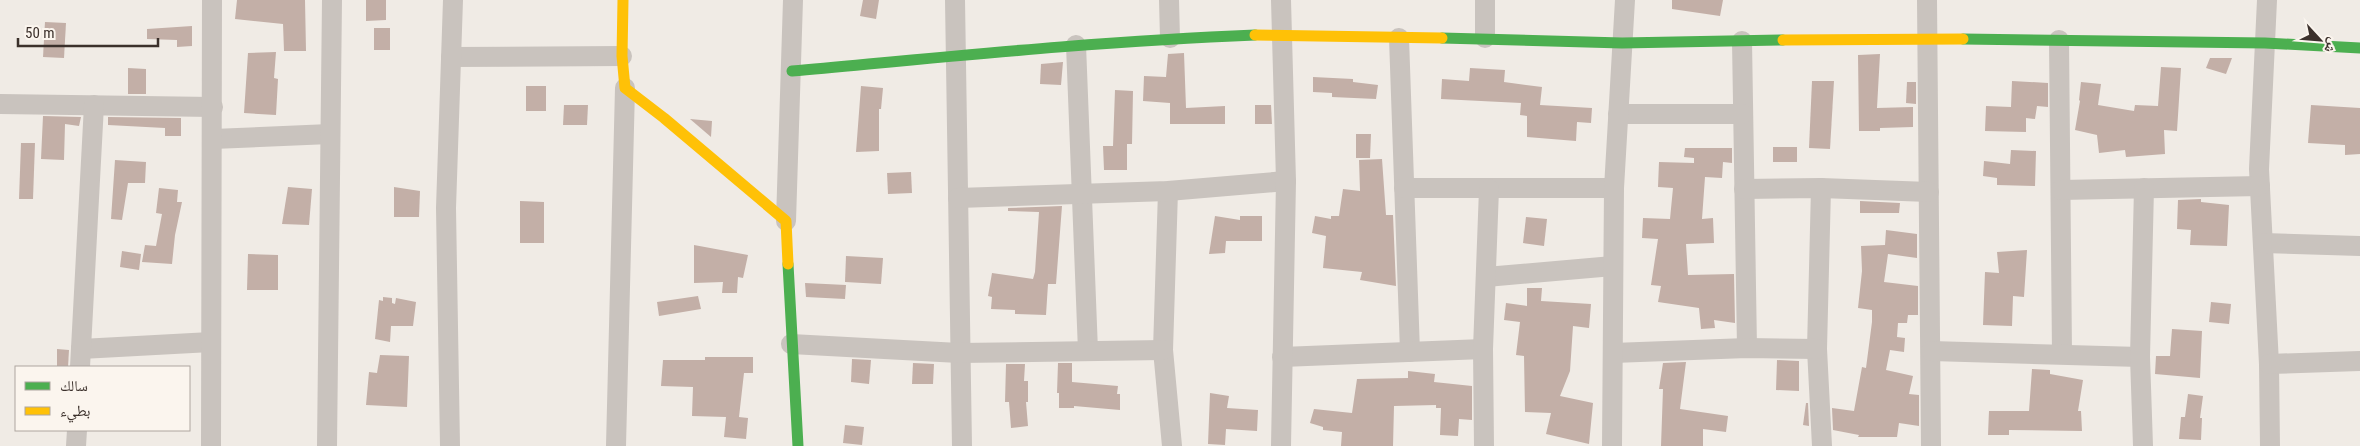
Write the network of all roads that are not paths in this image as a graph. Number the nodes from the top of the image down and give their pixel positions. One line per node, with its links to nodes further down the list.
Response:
1 (212, 0): 31 (street)
2 (332, 0): 34 (street)
3 (453, 0): 26 (street)
4 (622, 0): 24 (street)
5 (793, 0): 27 (street)
6 (955, 0): 25 (street)
7 (1169, 0): 14 (street)
8 (1281, 0): 13 (street)
9 (1485, 0): 16 (street)
10 (1625, 0): 20 (street)
11 (1927, 0): 17 (street)
12 (2268, 0): 21 (street)
13 (1281, 34): 14 (street); 15 (street); 36 (street)
14 (1170, 38): 22 (street)
15 (1400, 38): 16 (street); 38 (street)
16 (1485, 38): 20 (street)
17 (1928, 38): 18 (street); 19 (street); 46 (street)
18 (2059, 40): 21 (street); 44 (street)
19 (1742, 41): 20 (street); 33 (street)
20 (1622, 43): 32 (street)
21 (2265, 43): 23 (street); 37 (street)
22 (1076, 45): 25 (street); 47 (street)
23 (2360, 48)
24 (622, 56): 26 (street); 28 (street)
25 (957, 56): 27 (street); 48 (street)
26 (451, 57): 75 (street)
27 (792, 71): 49 (street)
28 (625, 88): 49 (street); 76 (street)
29 (0, 104): 30 (street)
30 (94, 105): 31 (street); 68 (street)
31 (213, 107): 35 (street)
32 (1618, 114): 33 (street); 39 (street)
33 (1743, 114): 43 (street)
34 (330, 134): 35 (street); 74 (street)
35 (213, 139): 54 (street)
36 (1286, 180): 45 (street); 67 (street)
37 (2260, 186): 41 (street); 50 (street)
38 (1404, 188): 42 (street); 62 (street)
39 (1614, 188): 42 (street); 52 (street)
40 (1821, 188): 43 (street); 46 (street); 57 (street)
41 (2144, 188): 44 (street); 66 (street)
42 (1489, 189): 53 (street)
43 (1744, 189): 56 (street)
44 (2061, 190): 65 (street)
45 (1168, 191): 47 (street); 59 (street)
46 (1929, 192): 61 (street)
47 (1083, 194): 48 (street); 60 (street)
48 (958, 198): 63 (street)
49 (786, 221): 55 (street)
50 (2263, 244): 51 (street); 70 (street)
51 (2360, 246)
52 (1614, 266): 53 (street); 64 (street)
53 (1486, 277): 58 (street)
54 (211, 342): 68 (street); 73 (street)
55 (792, 344): 63 (street); 77 (street)
56 (1747, 348): 57 (street); 64 (street)
57 (1817, 348): 83 (street)
58 (1483, 349): 62 (street); 81 (street)
59 (1163, 350): 60 (street); 79 (street)
60 (1088, 351): 63 (street)
61 (1931, 351): 65 (street); 84 (street)
62 (1410, 352): 67 (street)
63 (959, 353): 78 (street)
64 (1613, 353): 82 (street)
65 (2062, 354): 66 (street)
66 (2140, 356): 85 (street)
67 (1282, 357): 80 (street)
68 (81, 358)
69 (2360, 362): 70 (street)
70 (2269, 364): 86 (street)
71 (77, 431): 72 (street)
72 (76, 446)
73 (211, 446)
74 (327, 446)
75 (450, 446)
76 (616, 446)
77 (798, 446)
78 (962, 446)
79 (1172, 446)
80 (1281, 446)
81 (1484, 446)
82 (1612, 446)
83 (1822, 446)
84 (1931, 446)
85 (2143, 446)
86 (2270, 446)

